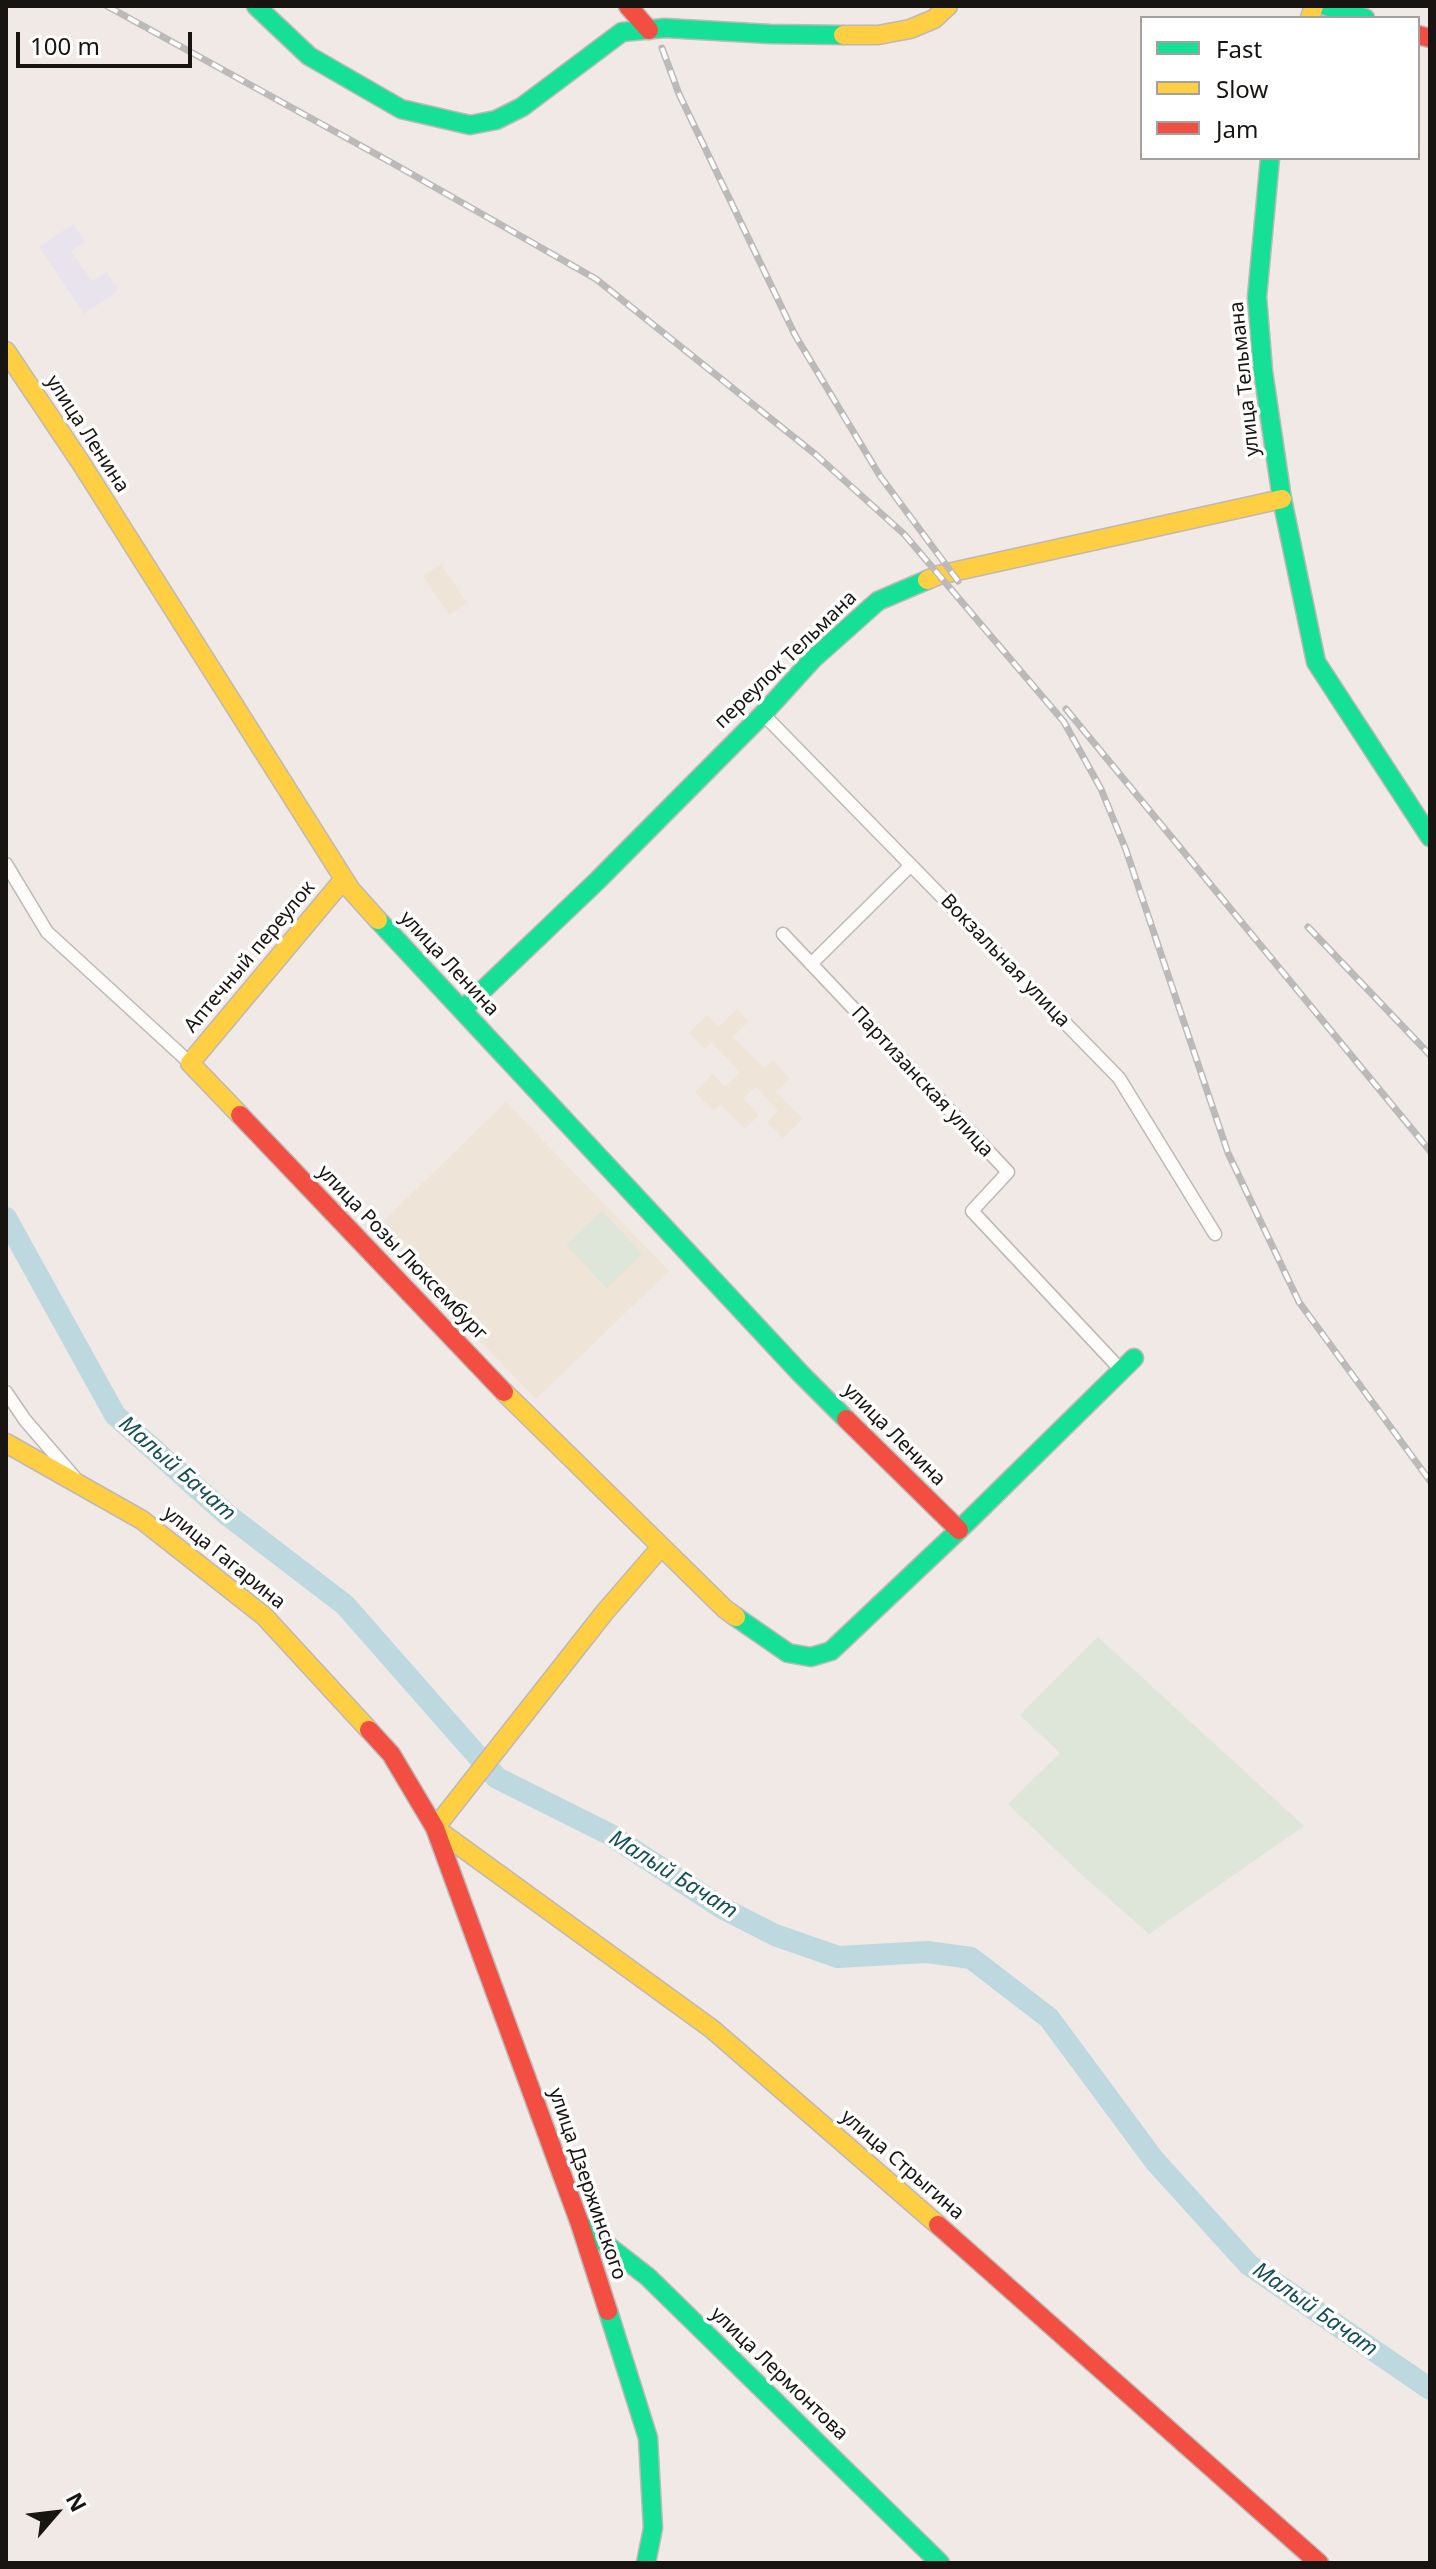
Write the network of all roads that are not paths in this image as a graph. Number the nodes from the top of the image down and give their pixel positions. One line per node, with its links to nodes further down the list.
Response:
1 (256, 6): 6 (street)
2 (628, 6): 6 (street)
3 (948, 6): 6 (street)
4 (1326, 6): 5 (street)
5 (1358, 16)
6 (657, 29)
7 (1270, 160): 9 (street, улица Тельмана)
8 (6, 351): 14 (street, улица Ленина)
9 (1282, 499): 10 (street, переулок Тельмана); 11 (street, улица Тельмана)
10 (763, 714): 13 (street, Вокзальная улица); 17 (street, переулок Тельмана)
11 (1430, 837)
12 (6, 864): 18 (street, улица Розы Люксембург)
13 (911, 865): 16 (street); 19 (street, Вокзальная улица)
14 (344, 879): 17 (street, улица Ленина); 18 (street, Аптечный переулок)
15 (783, 934): 16 (street, Партизанская улица)
16 (811, 964): 20 (street, Партизанская улица)
17 (462, 1010): 24 (street, улица Ленина)
18 (190, 1063): 25 (street, улица Розы Люксембург)
19 (1215, 1234)
20 (1128, 1364): 24 (street)
21 (6, 1392): 23 (street)
22 (6, 1443): 23 (street, улица Гагарина)
23 (83, 1487): 26 (street, улица Гагарина)
24 (959, 1530): 25 (street, улица Розы Люксембург)
25 (661, 1547): 26 (street)
26 (435, 1828): 27 (street, улица Дзержинского); 30 (street, улица Стрыгина)
27 (580, 2224): 28 (street, улица Дзержинского); 29 (street, улица Лермонтова)
28 (646, 2563)
29 (940, 2563)
30 (1319, 2563)

